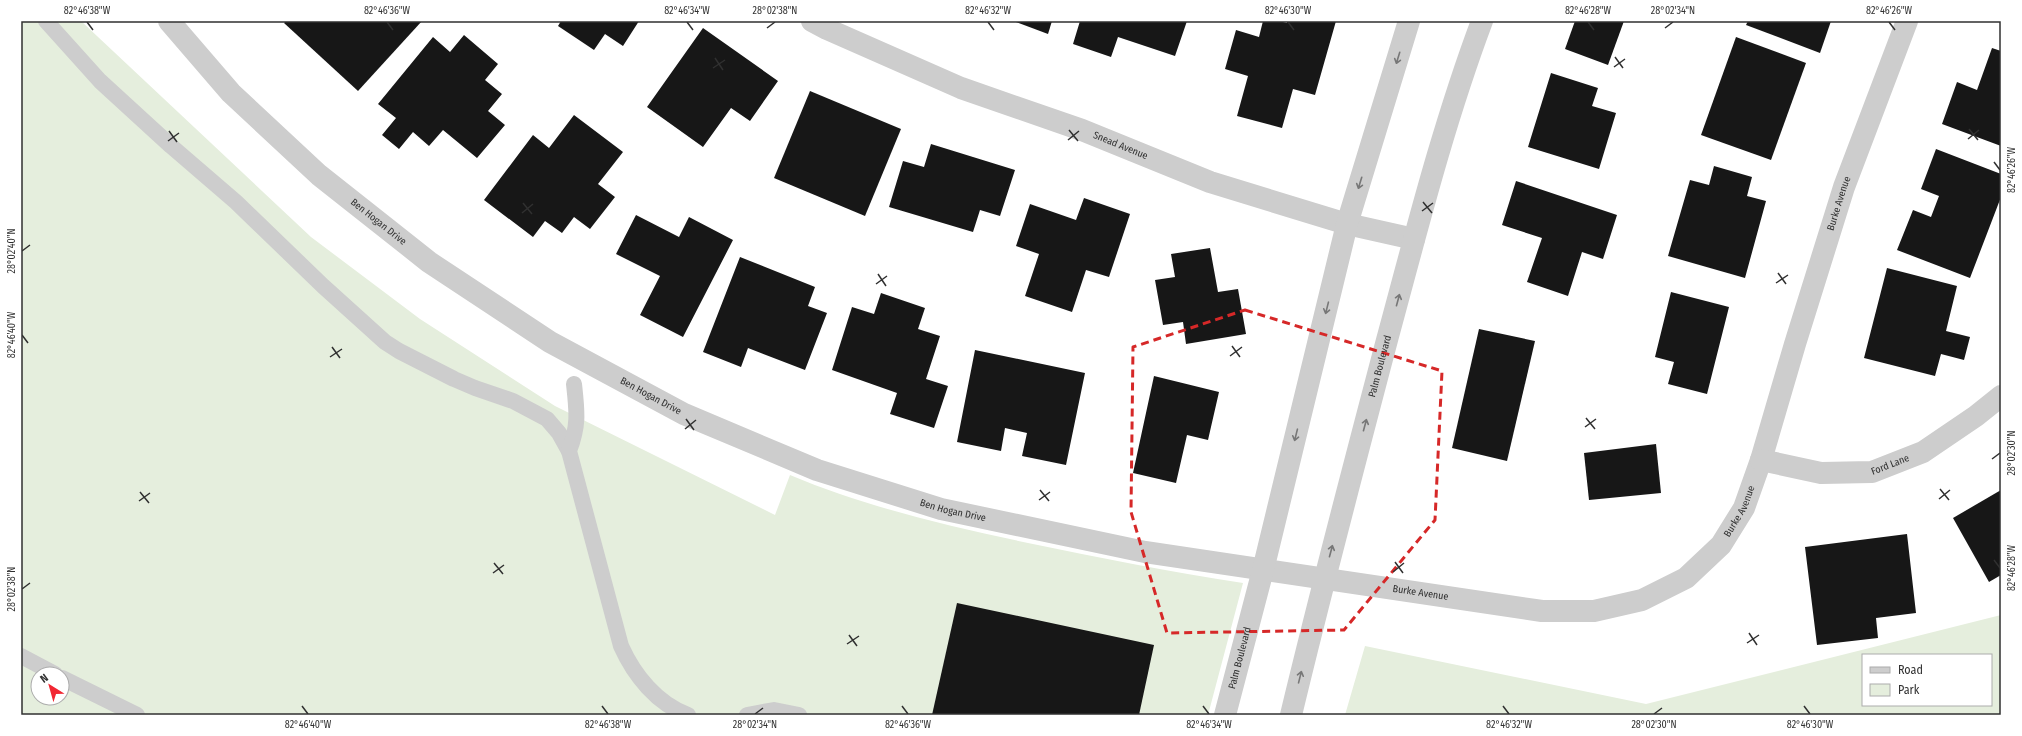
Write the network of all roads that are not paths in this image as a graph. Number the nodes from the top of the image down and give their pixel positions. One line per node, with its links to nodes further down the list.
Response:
1 (46, 21): 11 (lane)
2 (169, 21): 13 (street, Ben Hogan Drive)
3 (812, 21): 7 (street, Snead Avenue)
4 (1409, 21): 7 (street, Palm Boulevard, one-way to 7)
5 (1482, 21): 8 (street, Palm Boulevard)
6 (1907, 21): 12 (street, Burke Avenue)
7 (1347, 224): 8 (street, Snead Avenue); 13 (street, Palm Boulevard, one-way to 13)
8 (1414, 239): 14 (street, Palm Boulevard, one-way to 8)
9 (574, 384): 11 (lane)
10 (2001, 396): 12 (street, Ford Lane)
11 (569, 451): 19 (lane)
12 (1762, 460): 14 (street, Burke Avenue)
13 (1263, 570): 14 (street, Burke Avenue); 22 (street, Palm Boulevard)
14 (1324, 578): 23 (street, Palm Boulevard, one-way to 14)
15 (21, 656): 16 (lane)
16 (40, 666)
17 (70, 682): 18 (lane)
18 (137, 715)
19 (688, 715)
20 (747, 715): 21 (lane)
21 (799, 715)
22 (1225, 715)
23 (1291, 715)

